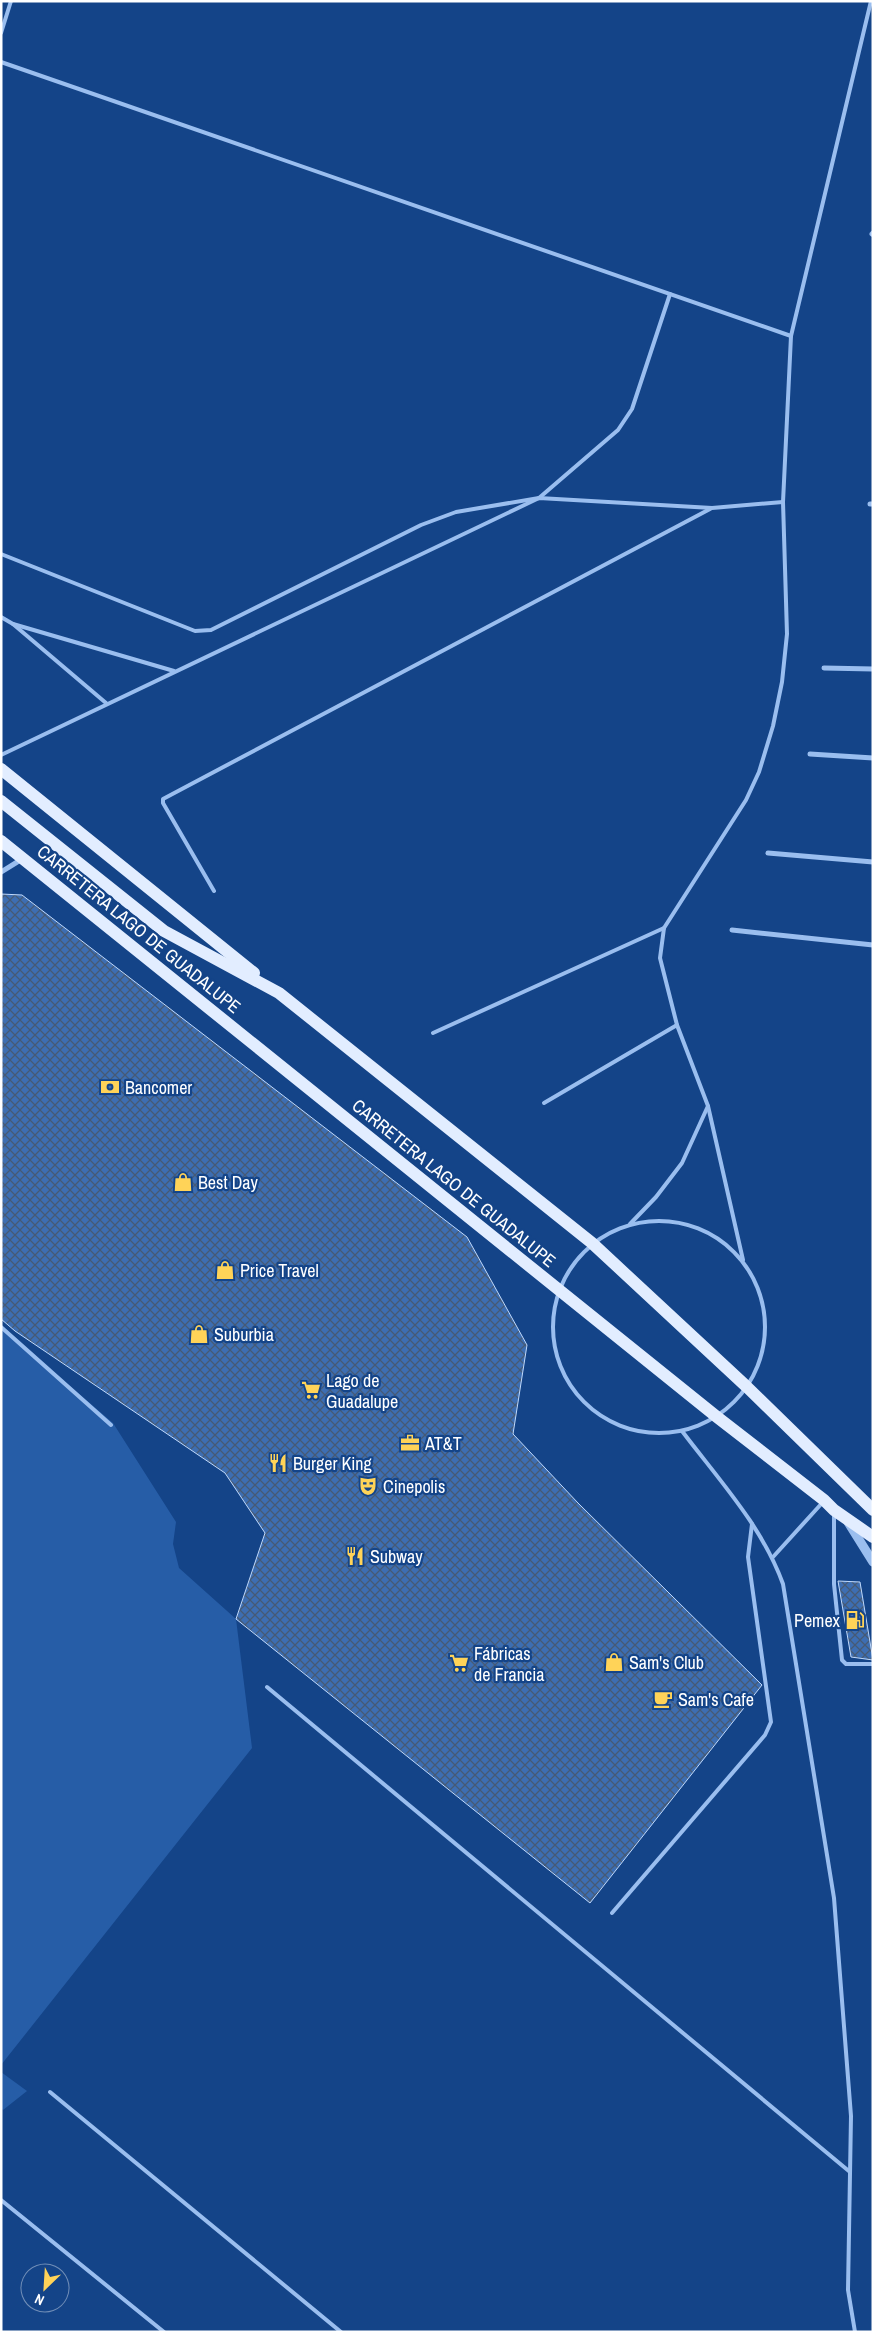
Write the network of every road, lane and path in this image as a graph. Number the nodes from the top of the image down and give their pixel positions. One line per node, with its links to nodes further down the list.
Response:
1 (11, 1): 3 (lane)
2 (871, 1): 6 (lane)
3 (1, 33)
4 (1, 62): 5 (lane)
5 (670, 294): 6 (lane); 7 (lane)
6 (790, 336): 8 (lane)
7 (539, 498): 9 (lane); 10 (lane); 15 (lane)
8 (783, 502): 9 (lane); 28 (lane)
9 (712, 508): 27 (lane)
10 (1, 554)
11 (1, 617): 12 (lane)
12 (13, 624): 15 (lane); 16 (lane)
13 (824, 668): 14 (street)
14 (873, 669)
15 (175, 671): 16 (lane)
16 (106, 704): 18 (lane)
17 (810, 754): 19 (street)
18 (1, 755)
19 (873, 758)
20 (1, 769): 31 (main road)
21 (1, 801): 31 (main road, CARRETERA LAGO DE GUADALUPE)
22 (1, 841): 24 (main road, CARRETERA LAGO DE GUADALUPE)
23 (768, 853): 25 (street)
24 (23, 858): 26 (street); 39 (main road, CARRETERA LAGO DE GUADALUPE)
25 (873, 862)
26 (1, 872)
27 (214, 891)
28 (664, 928): 32 (lane); 33 (lane)
29 (732, 930): 30 (street)
30 (873, 945)
31 (279, 994): 37 (main road, CARRETERA LAGO DE GUADALUPE)
32 (677, 1024): 34 (lane); 35 (lane)
33 (433, 1033)
34 (544, 1103)
35 (708, 1106): 36 (lane); 38 (lane)
36 (630, 1224): 37 (lane); 38 (lane)
37 (592, 1243): 39 (lane); 41 (main road, CARRETERA LAGO DE GUADALUPE)
38 (743, 1260): 41 (lane)
39 (559, 1289): 42 (main road, CARRETERA LAGO DE GUADALUPE); 44 (lane)
40 (1, 1327): 43 (lane)
41 (747, 1387): 42 (lane); 46 (main road, CARRETERA LAGO DE GUADALUPE)
42 (717, 1418): 44 (lane); 45 (main road, CARRETERA LAGO DE GUADALUPE)
43 (111, 1425)
44 (682, 1431): 50 (lane)
45 (824, 1500): 47 (main road, CARRETERA LAGO DE GUADALUPE); 52 (lane)
46 (867, 1502): 48 (main road, CARRETERA LAGO DE GUADALUPE)
47 (834, 1510): 49 (main road, CARRETERA LAGO DE GUADALUPE); 54 (lane)
48 (873, 1510)
49 (845, 1518): 51 (main road); 53 (street, CARRETERA LAGO DE GUADALUPE)
50 (752, 1524): 52 (lane); 56 (lane)
51 (873, 1537)
52 (773, 1557): 58 (lane)
53 (873, 1562)
54 (873, 1664)
55 (267, 1687): 58 (lane)
56 (612, 1913)
57 (50, 2092): 61 (lane)
58 (850, 2172): 62 (lane)
59 (1, 2200): 60 (lane)
60 (164, 2332)
61 (341, 2332)
62 (854, 2332)

